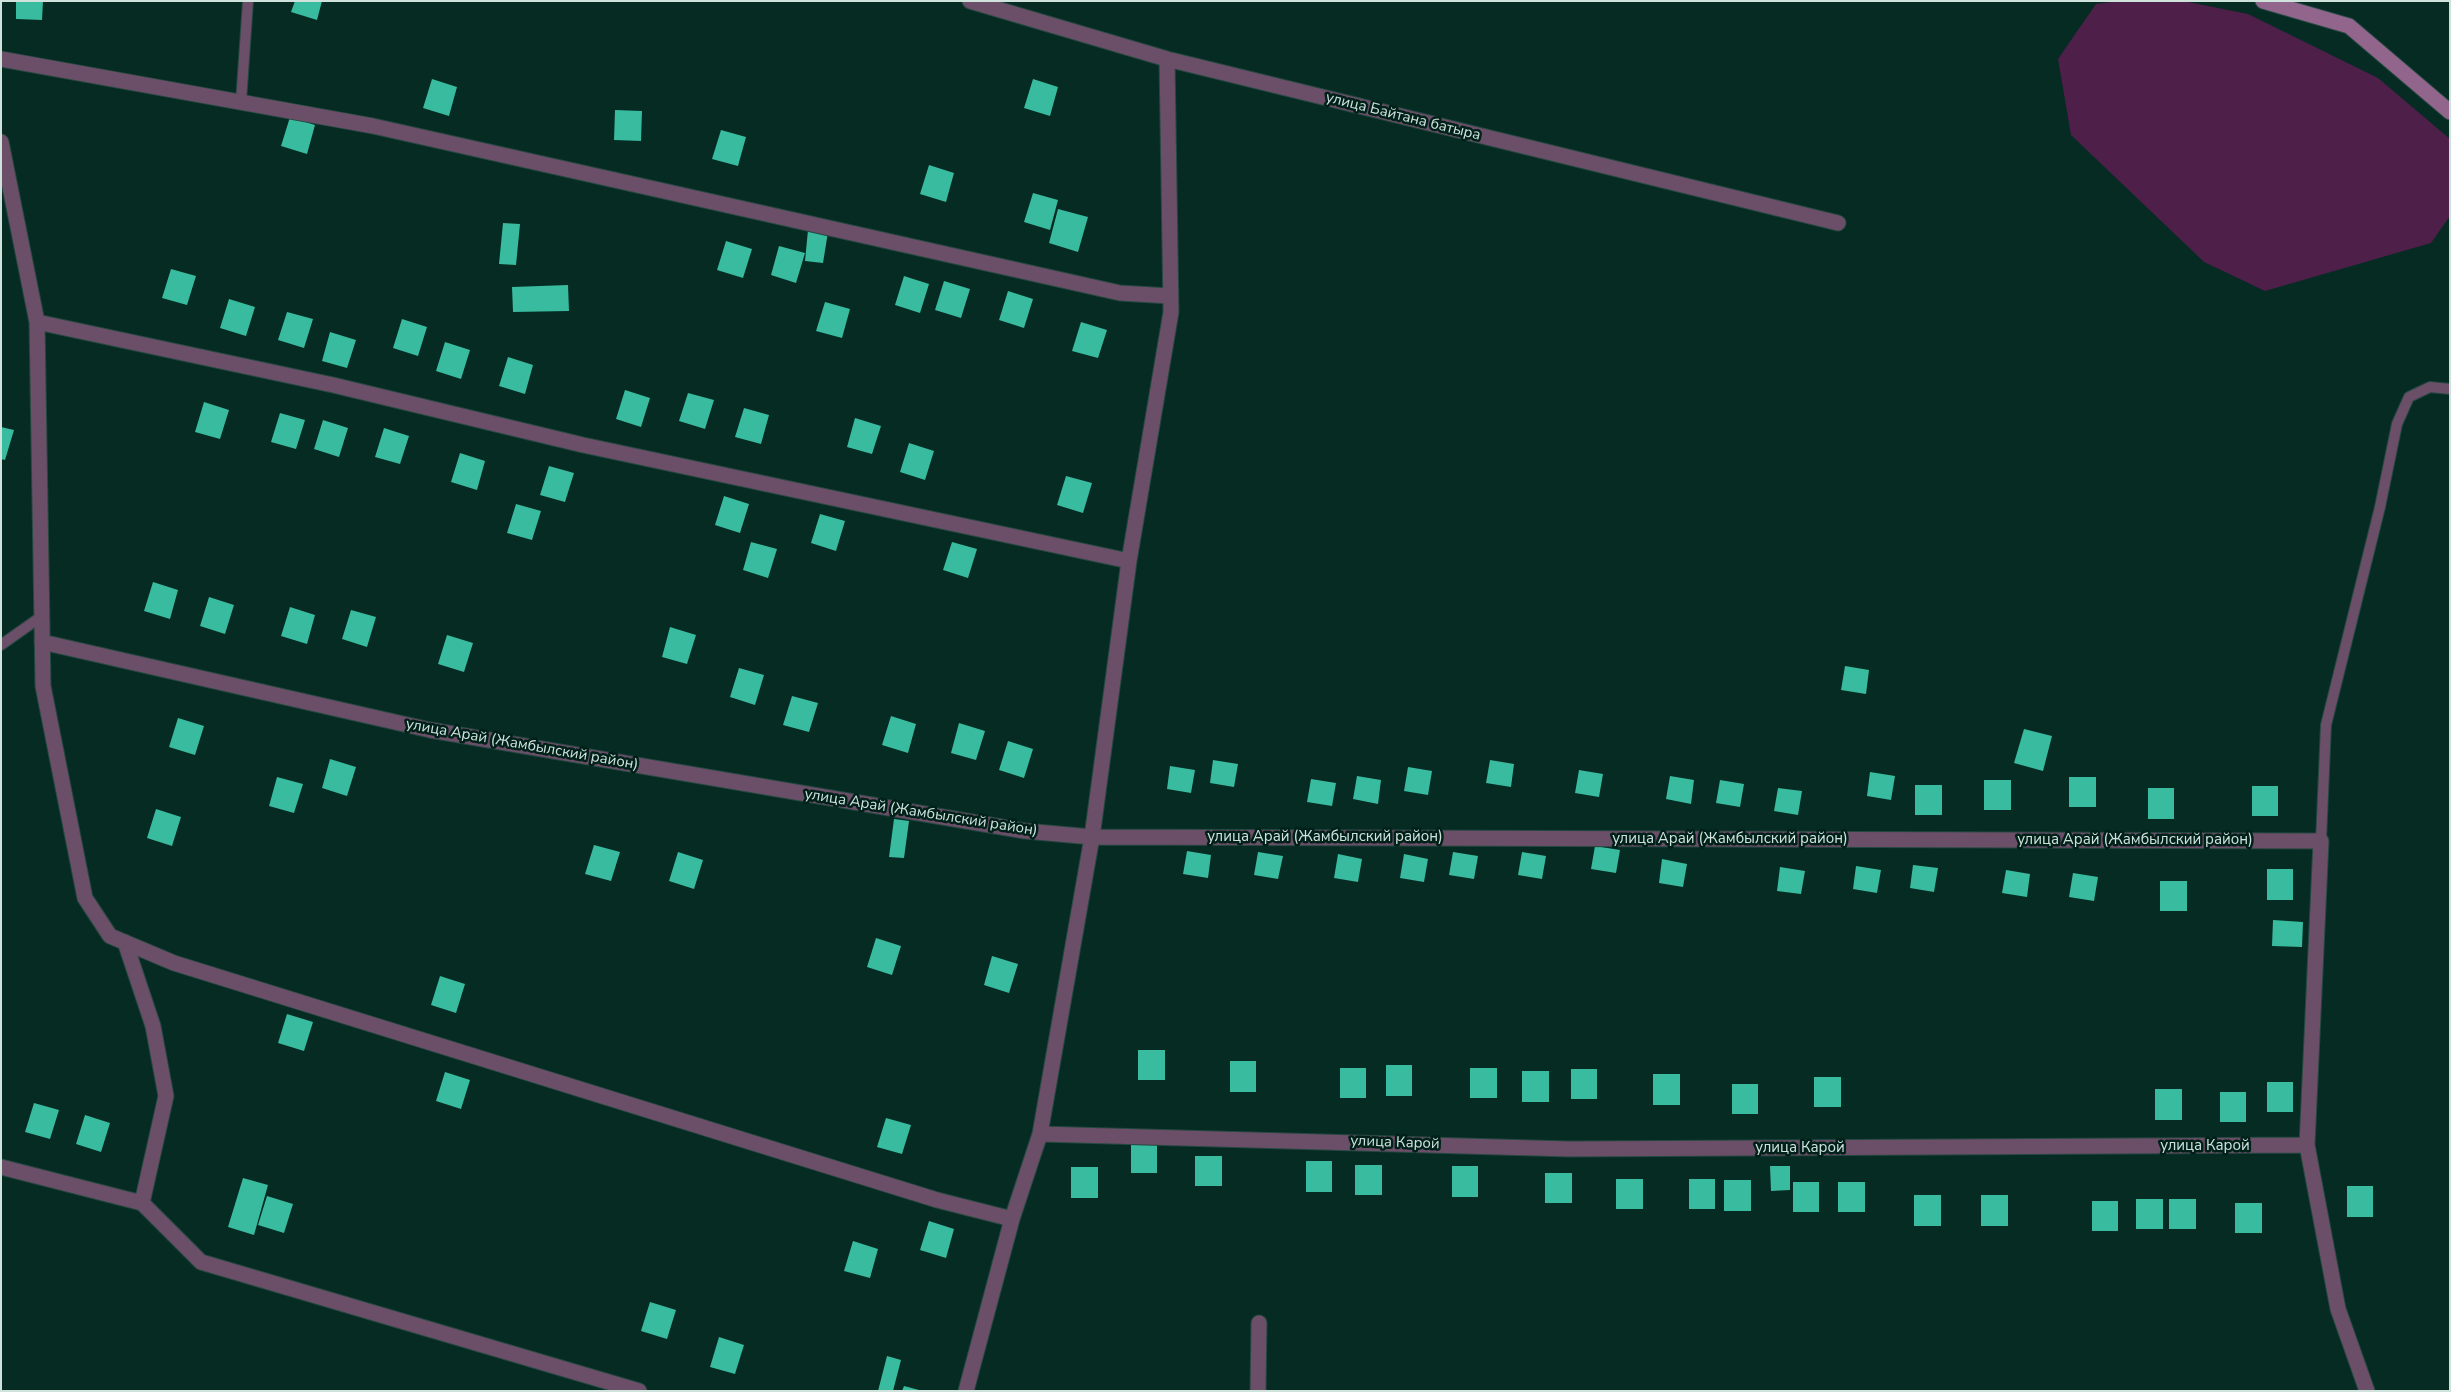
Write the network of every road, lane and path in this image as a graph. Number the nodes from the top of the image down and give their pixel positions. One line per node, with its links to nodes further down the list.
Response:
1 (248, 1): 6 (lane)
2 (970, 1): 5 (street, улица Байтана батыра)
3 (2263, 1): 7 (street)
4 (1, 59): 6 (street)
5 (1167, 59): 9 (street, улица Байтана батыра); 10 (street)
6 (241, 102): 10 (street)
7 (2450, 112)
8 (1, 142): 11 (street)
9 (1838, 223)
10 (1170, 296): 13 (street)
11 (37, 322): 13 (street); 14 (street)
12 (2450, 389): 18 (lane)
13 (1129, 561): 17 (street)
14 (42, 616): 15 (street); 16 (lane)
15 (42, 642): 17 (street, улица Арай (Жамбылский район)); 19 (street)
16 (1, 645)
17 (1092, 837): 18 (street, улица Арай (Жамбылский район)); 20 (street)
18 (2321, 841): 21 (street)
19 (124, 942): 23 (street); 24 (street)
20 (1040, 1134): 21 (street, улица Карой); 24 (street)
21 (2307, 1145): 29 (street)
22 (1, 1167): 23 (street)
23 (142, 1204): 26 (street)
24 (1012, 1219): 27 (street)
25 (1259, 1323): 28 (street)
26 (639, 1391)
27 (966, 1391)
28 (1258, 1391)
29 (2367, 1391)

